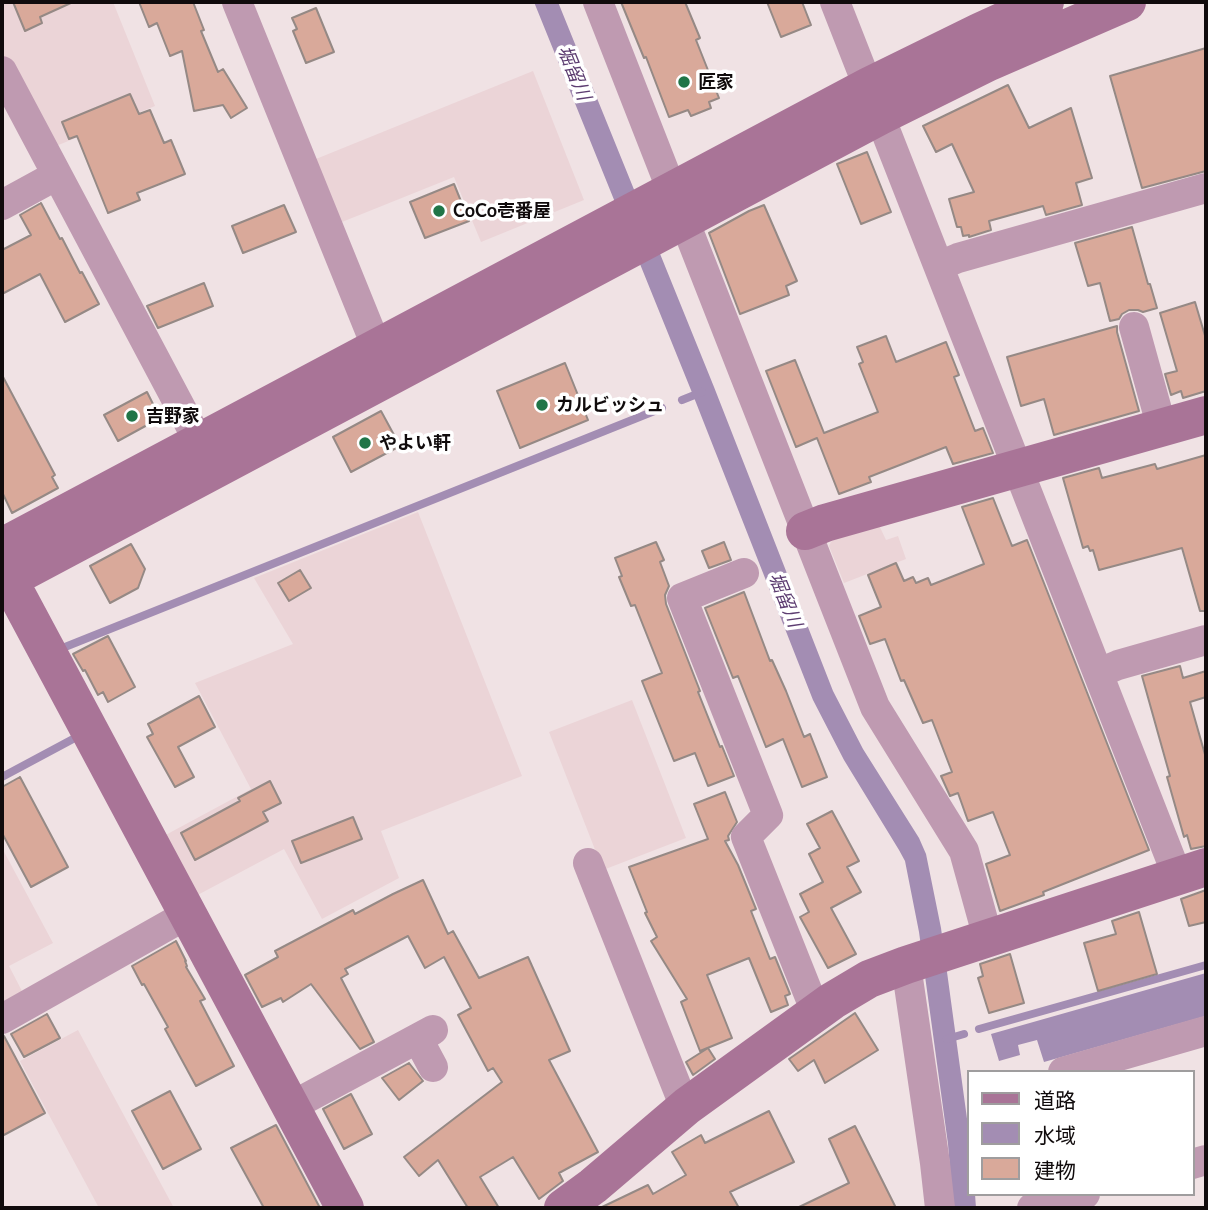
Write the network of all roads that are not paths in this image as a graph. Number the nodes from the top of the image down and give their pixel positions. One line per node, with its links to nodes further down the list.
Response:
1 (237, 2): 15 (street)
2 (598, 2): 11 (street)
3 (835, 2): 7 (street)
4 (1045, 2): 7 (street)
5 (1127, 2): 7 (street)
6 (2, 71): 8 (street)
7 (874, 101): 11 (street); 13 (street)
8 (57, 175): 10 (street); 18 (street)
9 (1206, 188): 13 (street)
10 (2, 205)
11 (669, 210): 12 (street); 20 (street)
12 (614, 239): 15 (street); 21 (street)
13 (939, 266): 19 (street)
14 (1134, 327): 17 (street)
15 (377, 348): 18 (street)
16 (1206, 415): 17 (street)
17 (1162, 428): 19 (street)
18 (199, 442): 21 (street)
19 (1018, 468): 20 (street); 24 (street)
20 (805, 531): 28 (street)
21 (3, 569): 27 (street)
22 (744, 573): 30 (street)
23 (1206, 640): 24 (street)
24 (1099, 673): 26 (street)
25 (588, 863): 35 (street)
26 (1192, 871): 28 (street)
27 (188, 914): 31 (street); 36 (street)
28 (972, 944): 29 (street)
29 (910, 964): 30 (street); 40 (street)
30 (819, 1011): 35 (street)
31 (2, 1018)
32 (1206, 1031): 34 (street)
33 (433, 1067): 36 (street)
34 (1070, 1070)
35 (687, 1106): 39 (street)
36 (290, 1107): 38 (street)
37 (1077, 1196): 41 (street)
38 (345, 1208)
39 (563, 1208)
40 (940, 1208)
41 (1032, 1208)

